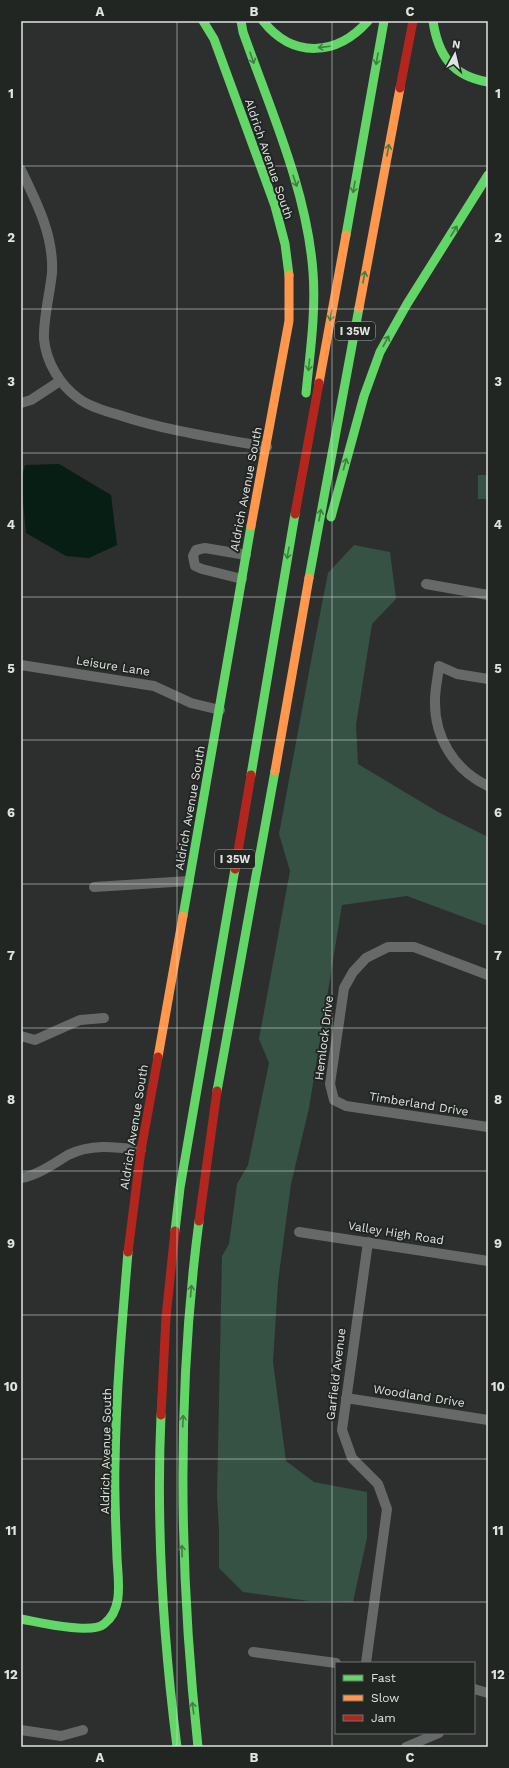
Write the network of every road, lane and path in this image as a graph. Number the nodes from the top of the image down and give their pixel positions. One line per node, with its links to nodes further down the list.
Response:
1 (203, 21): 15 (main road, Aldrich Avenue South)
2 (241, 21): 16 (main road, one-way to 16)
3 (263, 21): 4 (main road, one-way to 3)
4 (368, 21)
5 (384, 21): 16 (main road, I 35W, one-way to 16)
6 (412, 21): 18 (main road, I 35W, one-way to 6)
7 (433, 21): 8 (main road)
8 (439, 43): 9 (main road); 10 (main road)
9 (471, 67)
10 (488, 82)
11 (21, 170): 13 (street)
12 (488, 175): 18 (main road, one-way to 12)
13 (60, 381): 14 (street); 15 (street)
14 (21, 403)
15 (267, 447): 17 (main road, Aldrich Avenue South)
16 (292, 533): 49 (main road, I 35W, one-way to 49)
17 (246, 555): 19 (main road, Aldrich Avenue South); 19 (street)
18 (311, 568): 50 (main road, I 35W, one-way to 18)
19 (242, 578): 24 (main road, Aldrich Avenue South)
20 (426, 584): 21 (street)
21 (488, 595)
22 (21, 665): 24 (street, Leisure Lane)
23 (488, 678): 25 (street)
24 (220, 710): 26 (main road, Aldrich Avenue South)
25 (488, 786)
26 (189, 880): 27 (street); 33 (main road, Aldrich Avenue South)
27 (94, 887)
28 (488, 975): 31 (street, Hemlock Drive)
29 (104, 1018): 30 (street)
30 (21, 1036)
31 (346, 1106): 32 (street, Timberland Drive)
32 (488, 1127)
33 (141, 1150): 34 (street); 40 (main road, Aldrich Avenue South)
34 (21, 1178)
35 (299, 1232): 36 (street, Valley High Road)
36 (368, 1242): 37 (street, Valley High Road); 38 (street, Garfield Avenue)
37 (488, 1261)
38 (346, 1398): 39 (street, Woodland Drive); 42 (street, Garfield Avenue)
39 (488, 1420)
40 (21, 1619)
41 (253, 1652): 43 (street)
42 (366, 1662)
43 (335, 1663)
44 (475, 1689): 45 (street)
45 (488, 1693)
46 (21, 1730): 47 (street)
47 (83, 1730)
48 (437, 1734): 51 (street)
49 (176, 1747)
50 (198, 1747)
51 (406, 1747)

